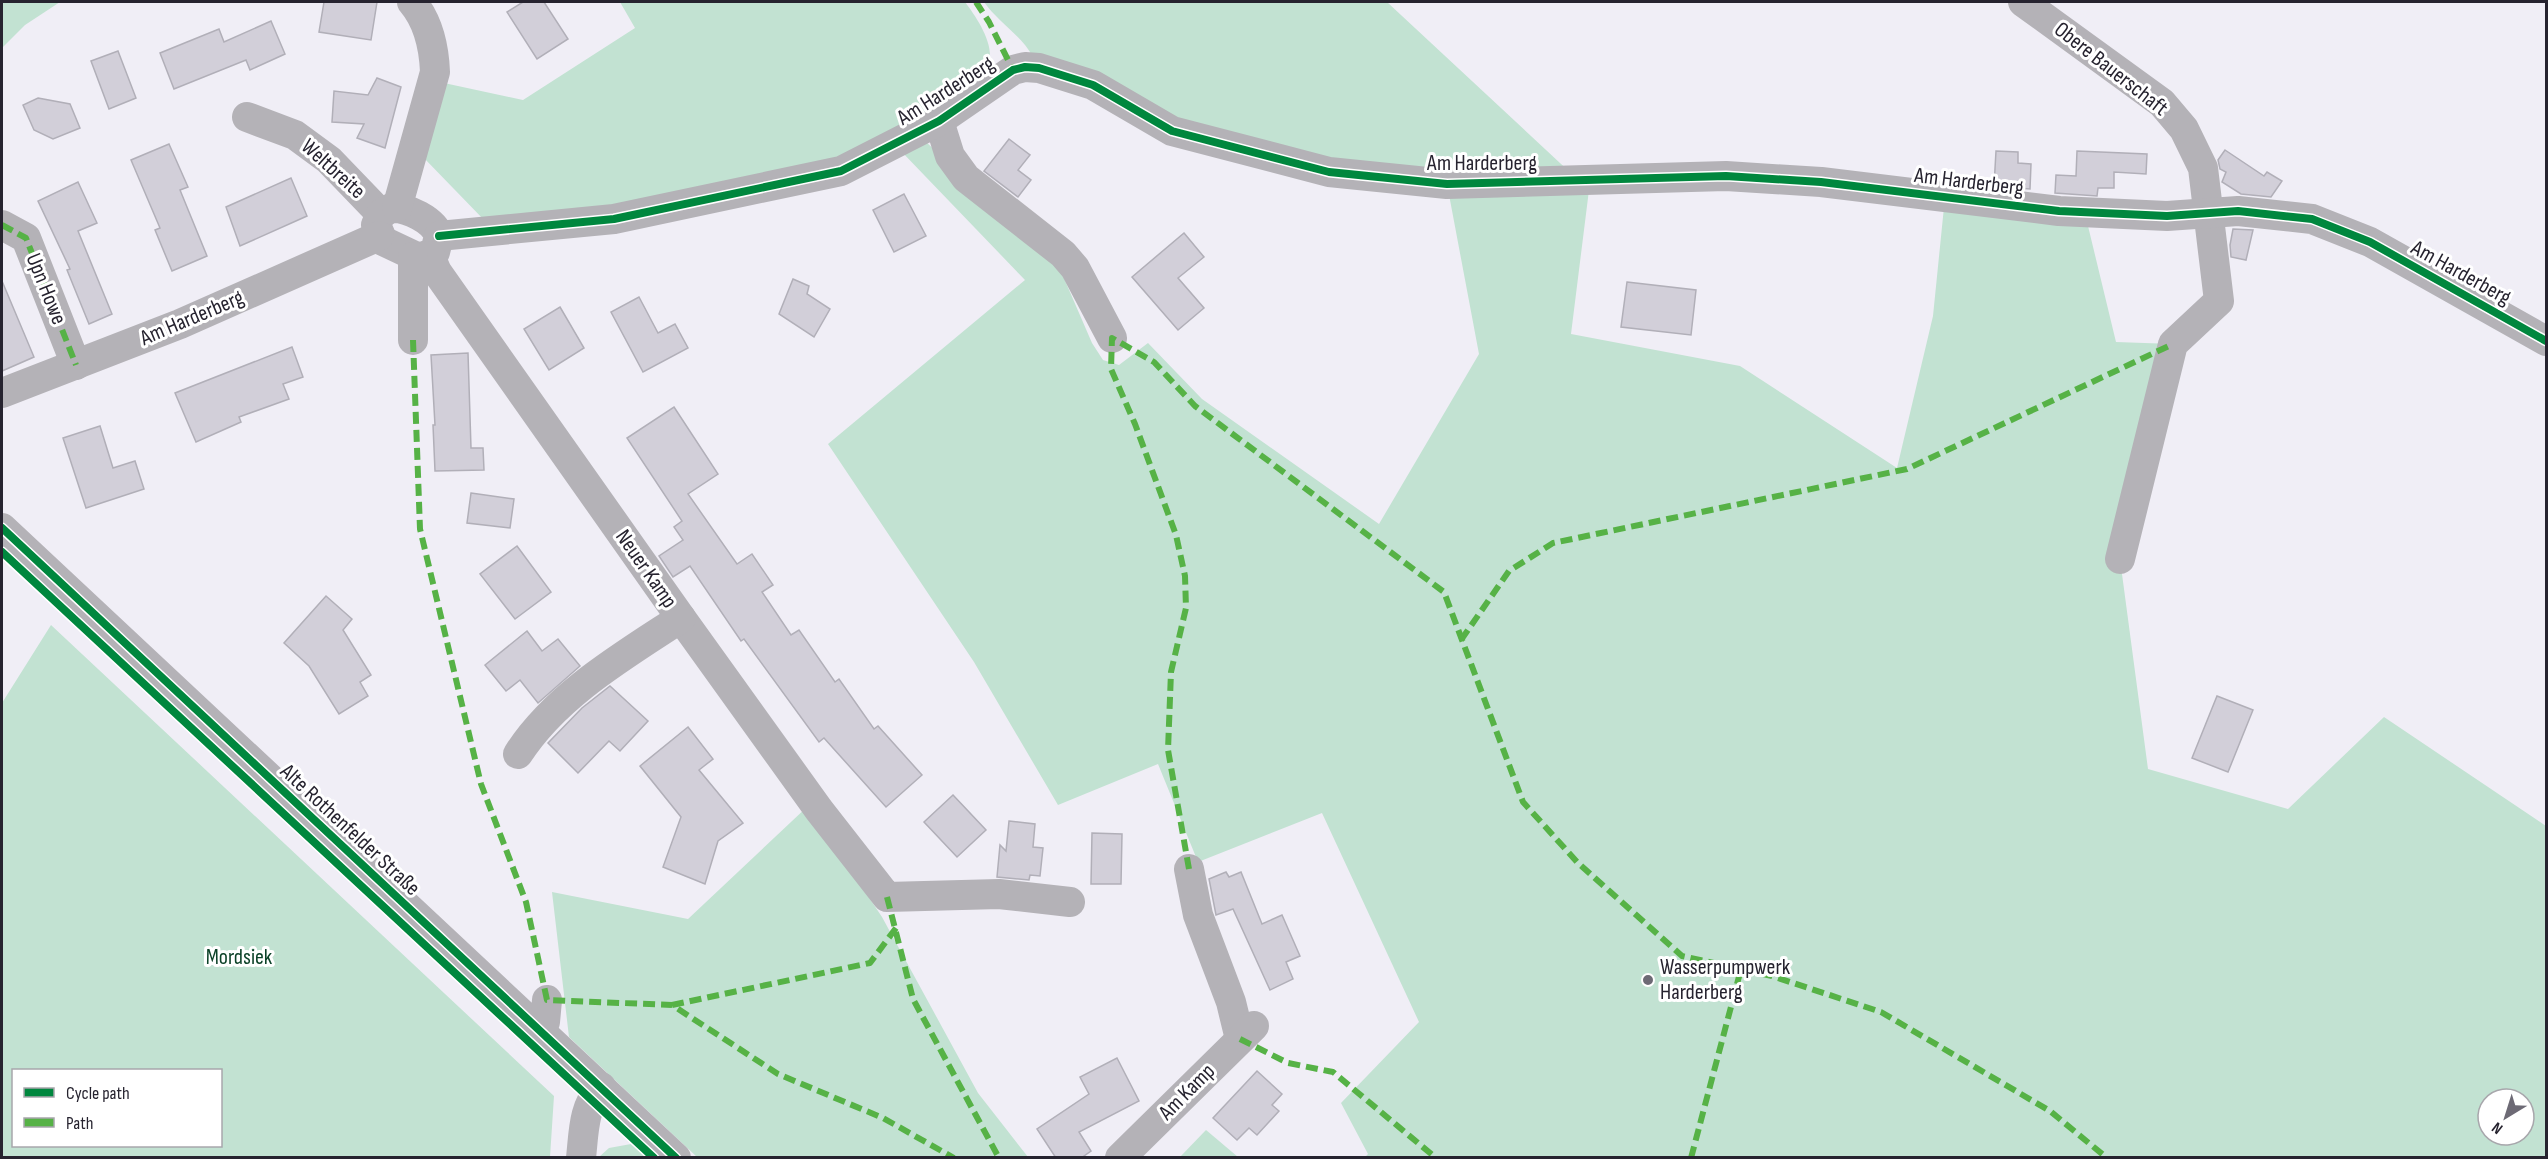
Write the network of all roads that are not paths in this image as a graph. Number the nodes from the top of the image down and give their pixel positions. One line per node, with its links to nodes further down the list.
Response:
1 (412, 2): 6 (street)
2 (2023, 2): 5 (street, Obere Bauerschaft)
3 (247, 117): 6 (street, Weltbreite)
4 (939, 121): 5 (street, Am Harderberg); 8 (street, Am Harderberg); 9 (street)
5 (2208, 212): 11 (street, Am Harderberg); 15 (street, Obere Bauerschaft)
6 (386, 219): 8 (street, Neuer Kamp); 12 (street, Am Harderberg)
7 (2, 225): 12 (street, Upn Howe)
8 (428, 249): 10 (street); 16 (street, Neuer Kamp)
9 (1112, 338)
10 (413, 340)
11 (2547, 341)
12 (76, 365): 13 (street, Am Harderberg)
13 (2, 393)
14 (2, 528): 21 (street, Alte Rothenfelder Straße)
15 (2120, 560)
16 (681, 618): 17 (street); 19 (street, Neuer Kamp)
17 (518, 754)
18 (1190, 869): 25 (street, Am Kamp)
19 (1070, 902)
20 (547, 1000): 21 (street)
21 (540, 1032): 22 (street, Alte Rothenfelder Straße)
22 (601, 1087): 23 (street); 24 (street, Alte Rothenfelder Straße)
23 (581, 1158)
24 (676, 1158)
25 (1120, 1158)

